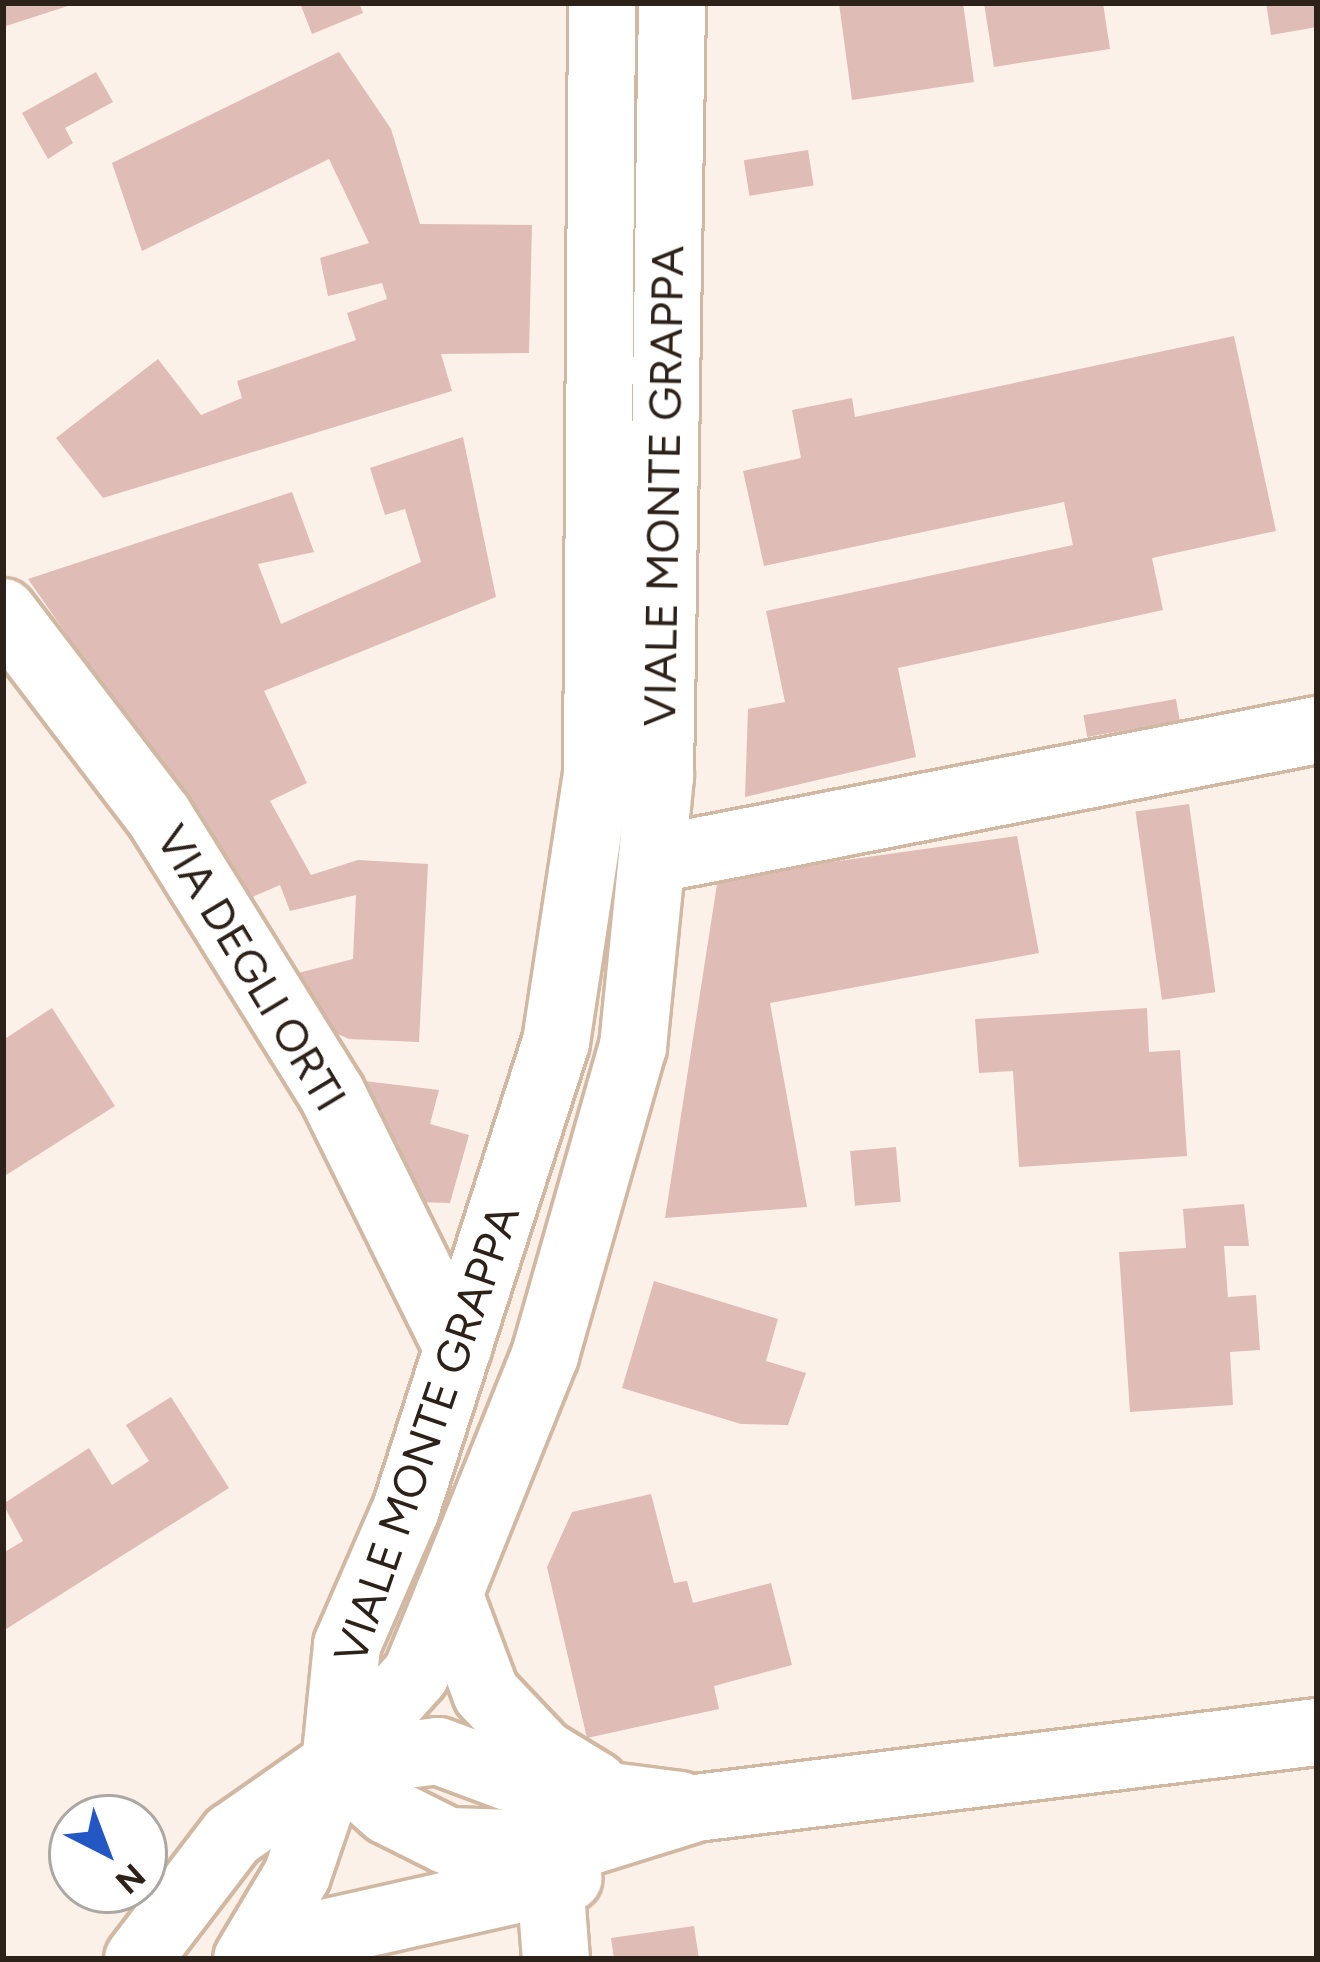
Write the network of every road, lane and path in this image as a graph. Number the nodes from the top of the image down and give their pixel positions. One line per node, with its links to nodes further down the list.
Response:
1 (602, 3): 6 (street, VIALE MONTE GRAPPA)
2 (672, 3): 5 (street, VIALE MONTE GRAPPA)
3 (3, 612): 6 (street, VIA DEGLI ORTI)
4 (1317, 730): 5 (street)
5 (652, 860): 7 (street, VIALE MONTE GRAPPA)
6 (458, 1349): 9 (street, VIALE MONTE GRAPPA)
7 (449, 1594): 9 (street, VIALE MONTE GRAPPA); 10 (street)
8 (1317, 1732): 11 (street)
9 (335, 1764): 10 (street); 12 (street); 14 (street); 15 (street)
10 (609, 1793): 12 (street)
11 (829, 1793): 12 (street); 13 (street)
12 (696, 1808)
13 (550, 1880): 16 (street); 17 (street)
14 (138, 1959)
15 (247, 1959)
16 (281, 1959)
17 (556, 1959)

